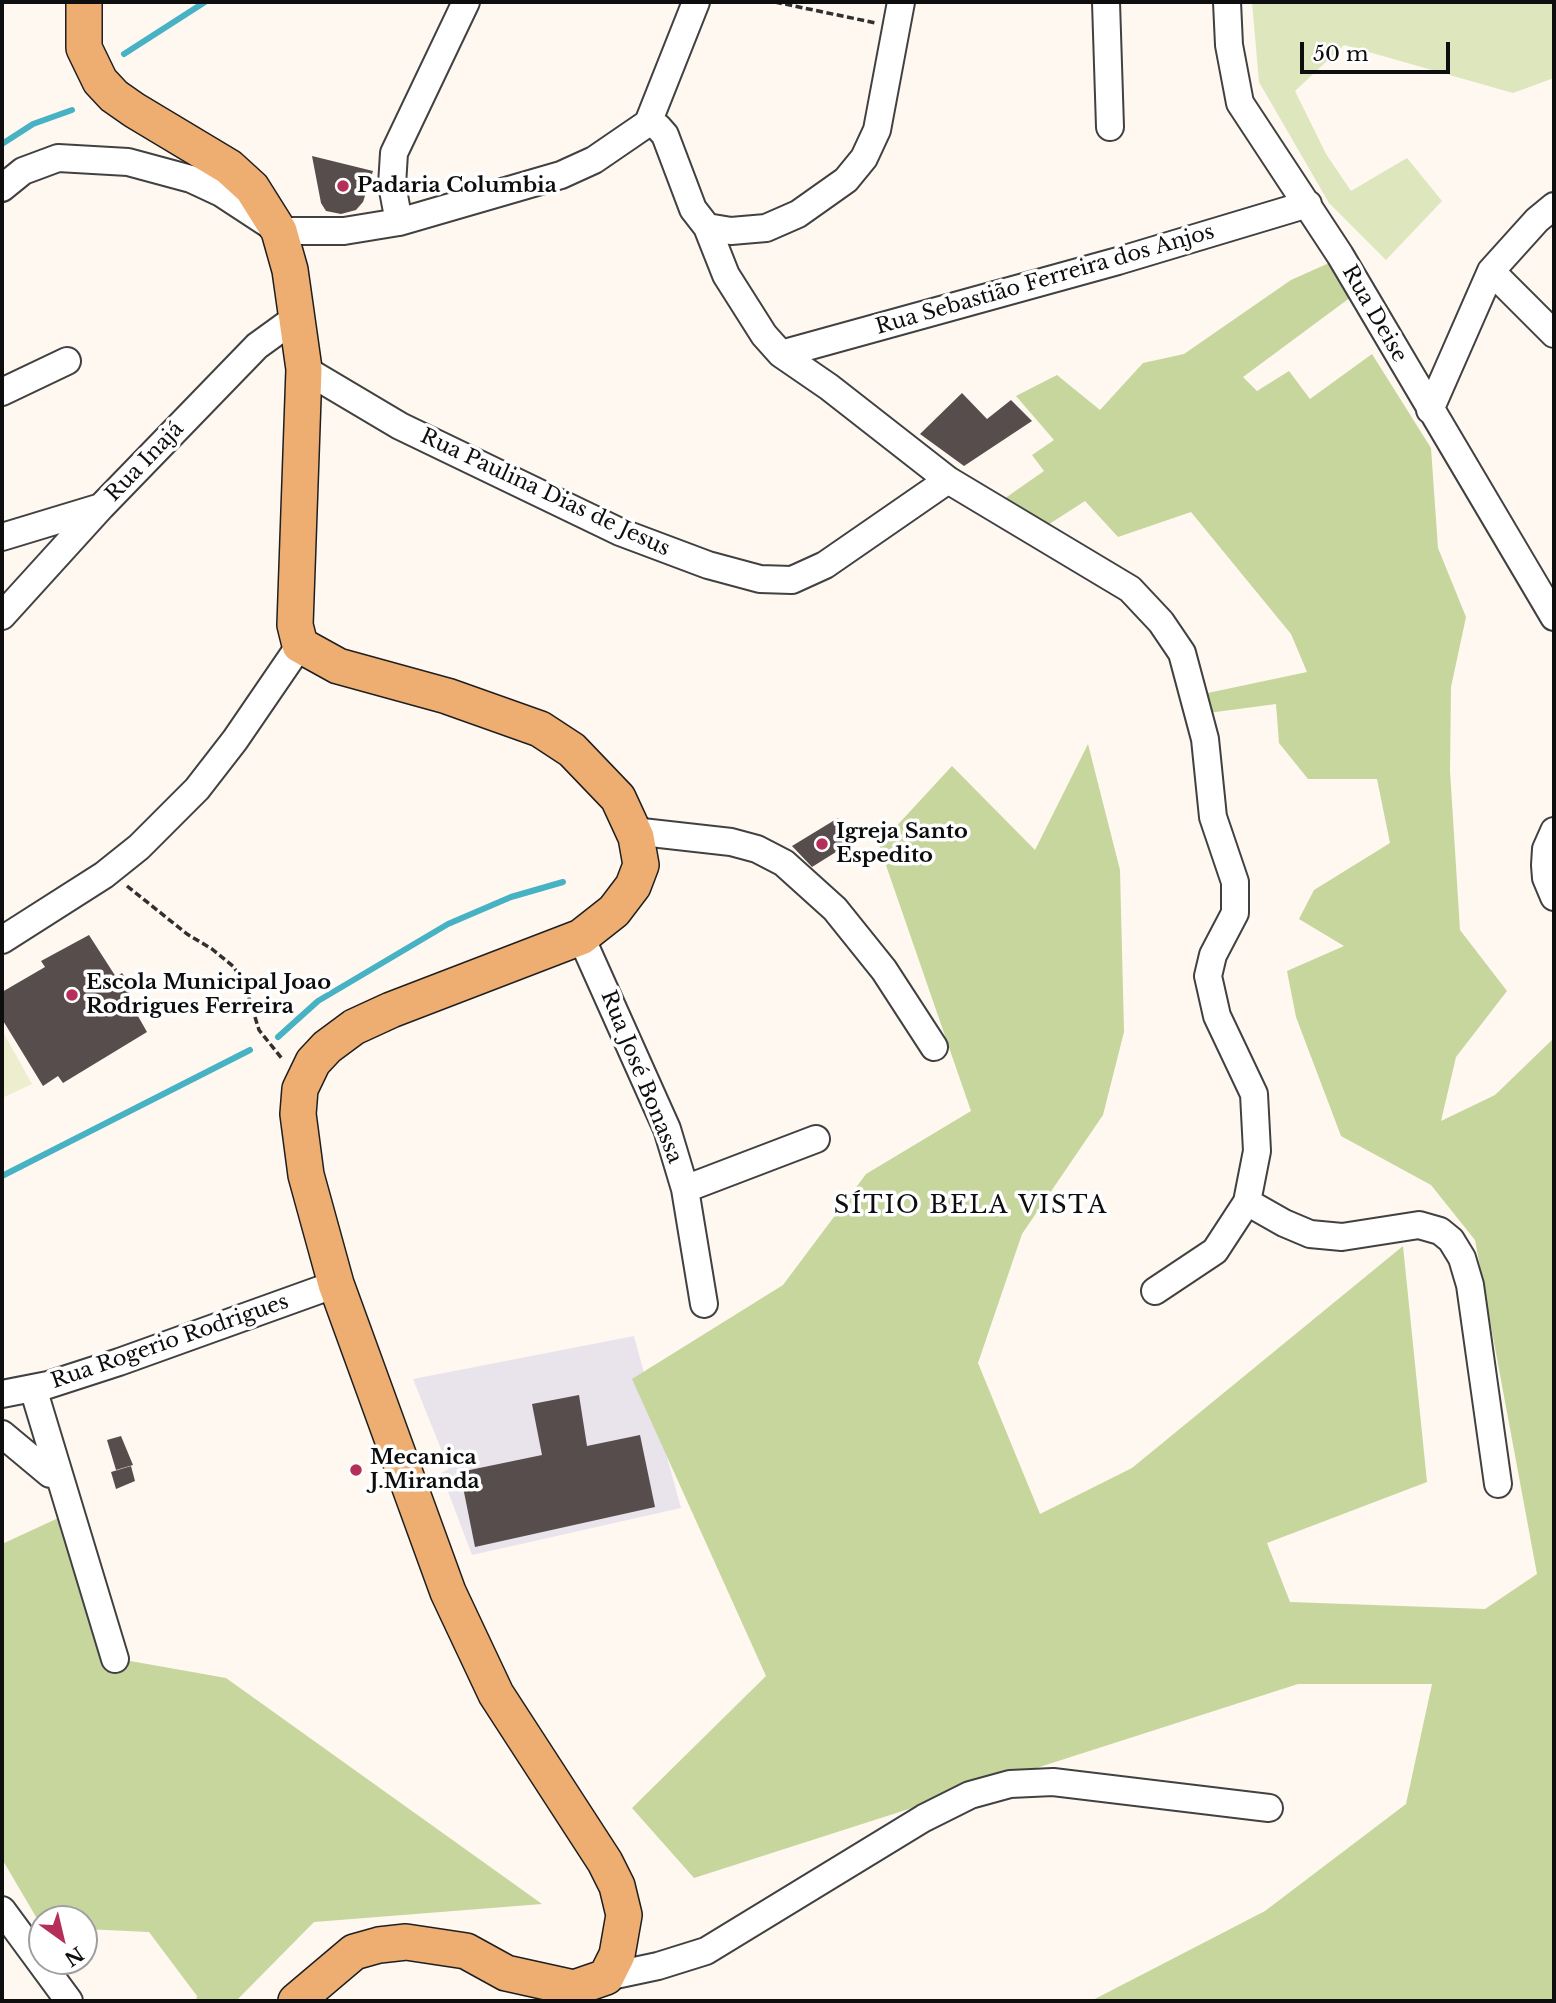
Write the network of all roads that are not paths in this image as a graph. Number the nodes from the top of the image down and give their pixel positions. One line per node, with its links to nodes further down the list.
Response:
1 (84, 2): 14 (main road)
2 (466, 2): 12 (street)
3 (696, 2): 7 (street)
4 (1106, 2): 8 (street)
5 (1227, 2): 10 (street, Rua Deise)
6 (899, 15): 13 (street)
7 (648, 123): 12 (street); 13 (street)
8 (1110, 127)
9 (2, 188): 14 (street)
10 (1308, 204): 18 (street, Rua Sebastião Ferreira dos Anjos); 22 (street, Rua Deise)
11 (1554, 206): 15 (street)
12 (399, 222): 14 (street)
13 (706, 227): 18 (street)
14 (279, 232): 16 (main road)
15 (1490, 271): 17 (street); 22 (street)
16 (297, 317): 20 (main road); 24 (street, Rua Inajá)
17 (1554, 334)
18 (781, 355): 23 (street)
19 (67, 361): 21 (street)
20 (304, 369): 23 (street, Rua Paulina Dias de Jesus); 29 (main road)
21 (2, 392)
22 (1430, 410): 26 (street, Rua Deise)
23 (948, 480): 38 (street)
24 (100, 507): 25 (street); 27 (street, Rua Inajá)
25 (2, 537)
26 (1547, 587): 28 (street, Rua Deise)
27 (2, 616)
28 (1554, 617)
29 (300, 645): 30 (main road); 34 (street)
30 (633, 831): 33 (main road); 35 (street)
31 (1554, 831): 32 (street)
32 (1554, 897)
33 (581, 937): 37 (street, Rua José Bonassa); 39 (main road)
34 (2, 940)
35 (934, 1047)
36 (816, 1139): 37 (street)
37 (685, 1189): 41 (street, Rua José Bonassa)
38 (1247, 1202): 40 (street); 46 (street)
39 (336, 1284): 42 (street, Rua Rogerio Rodrigues); 50 (main road)
40 (1155, 1292)
41 (705, 1304)
42 (33, 1388): 43 (street, Rua Rogerio Rodrigues); 47 (street)
43 (2, 1394)
44 (2, 1434): 45 (street)
45 (50, 1474)
46 (1498, 1484)
47 (116, 1658)
48 (1269, 1808): 50 (street)
49 (2, 1910): 51 (street)
50 (606, 1977): 52 (main road)
51 (69, 2001)
52 (296, 2001)

